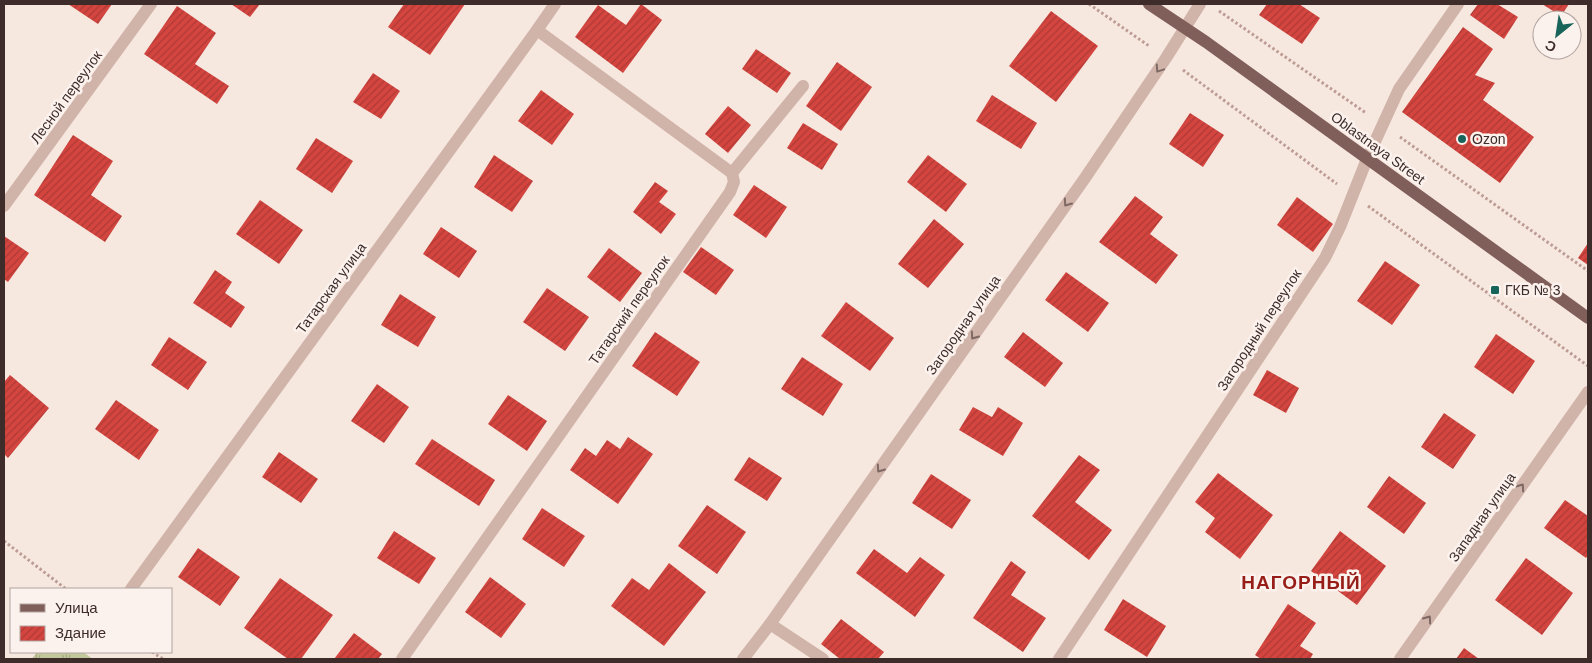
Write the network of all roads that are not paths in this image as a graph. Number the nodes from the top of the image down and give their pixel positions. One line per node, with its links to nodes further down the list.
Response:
1 (151, 4): 11 (street, Лесной переулок)
2 (555, 4): 7 (street, Татарская улица)
3 (1149, 4): 6 (main road, Oblastnaya Street)
4 (1200, 4): 6 (street, Загородная улица)
5 (1458, 4): 9 (street, Загородный переулок)
6 (1185, 28): 9 (main road, Oblastnaya Street); 15 (street, Загородная улица, one-way to 15)
7 (538, 30): 10 (street); 14 (street, Татарская улица)
8 (803, 86): 10 (street)
9 (1367, 159): 12 (main road, Oblastnaya Street); 19 (street, Загородный переулок)
10 (732, 172): 16 (street, Татарский переулок)
11 (4, 206)
12 (1588, 318)
13 (1588, 392): 20 (street, Западная улица, one-way to 13)
14 (132, 588)
15 (770, 624): 17 (street, Загородная улица); 18 (street)
16 (402, 659)
17 (743, 659)
18 (823, 659)
19 (1059, 659)
20 (1400, 659)

